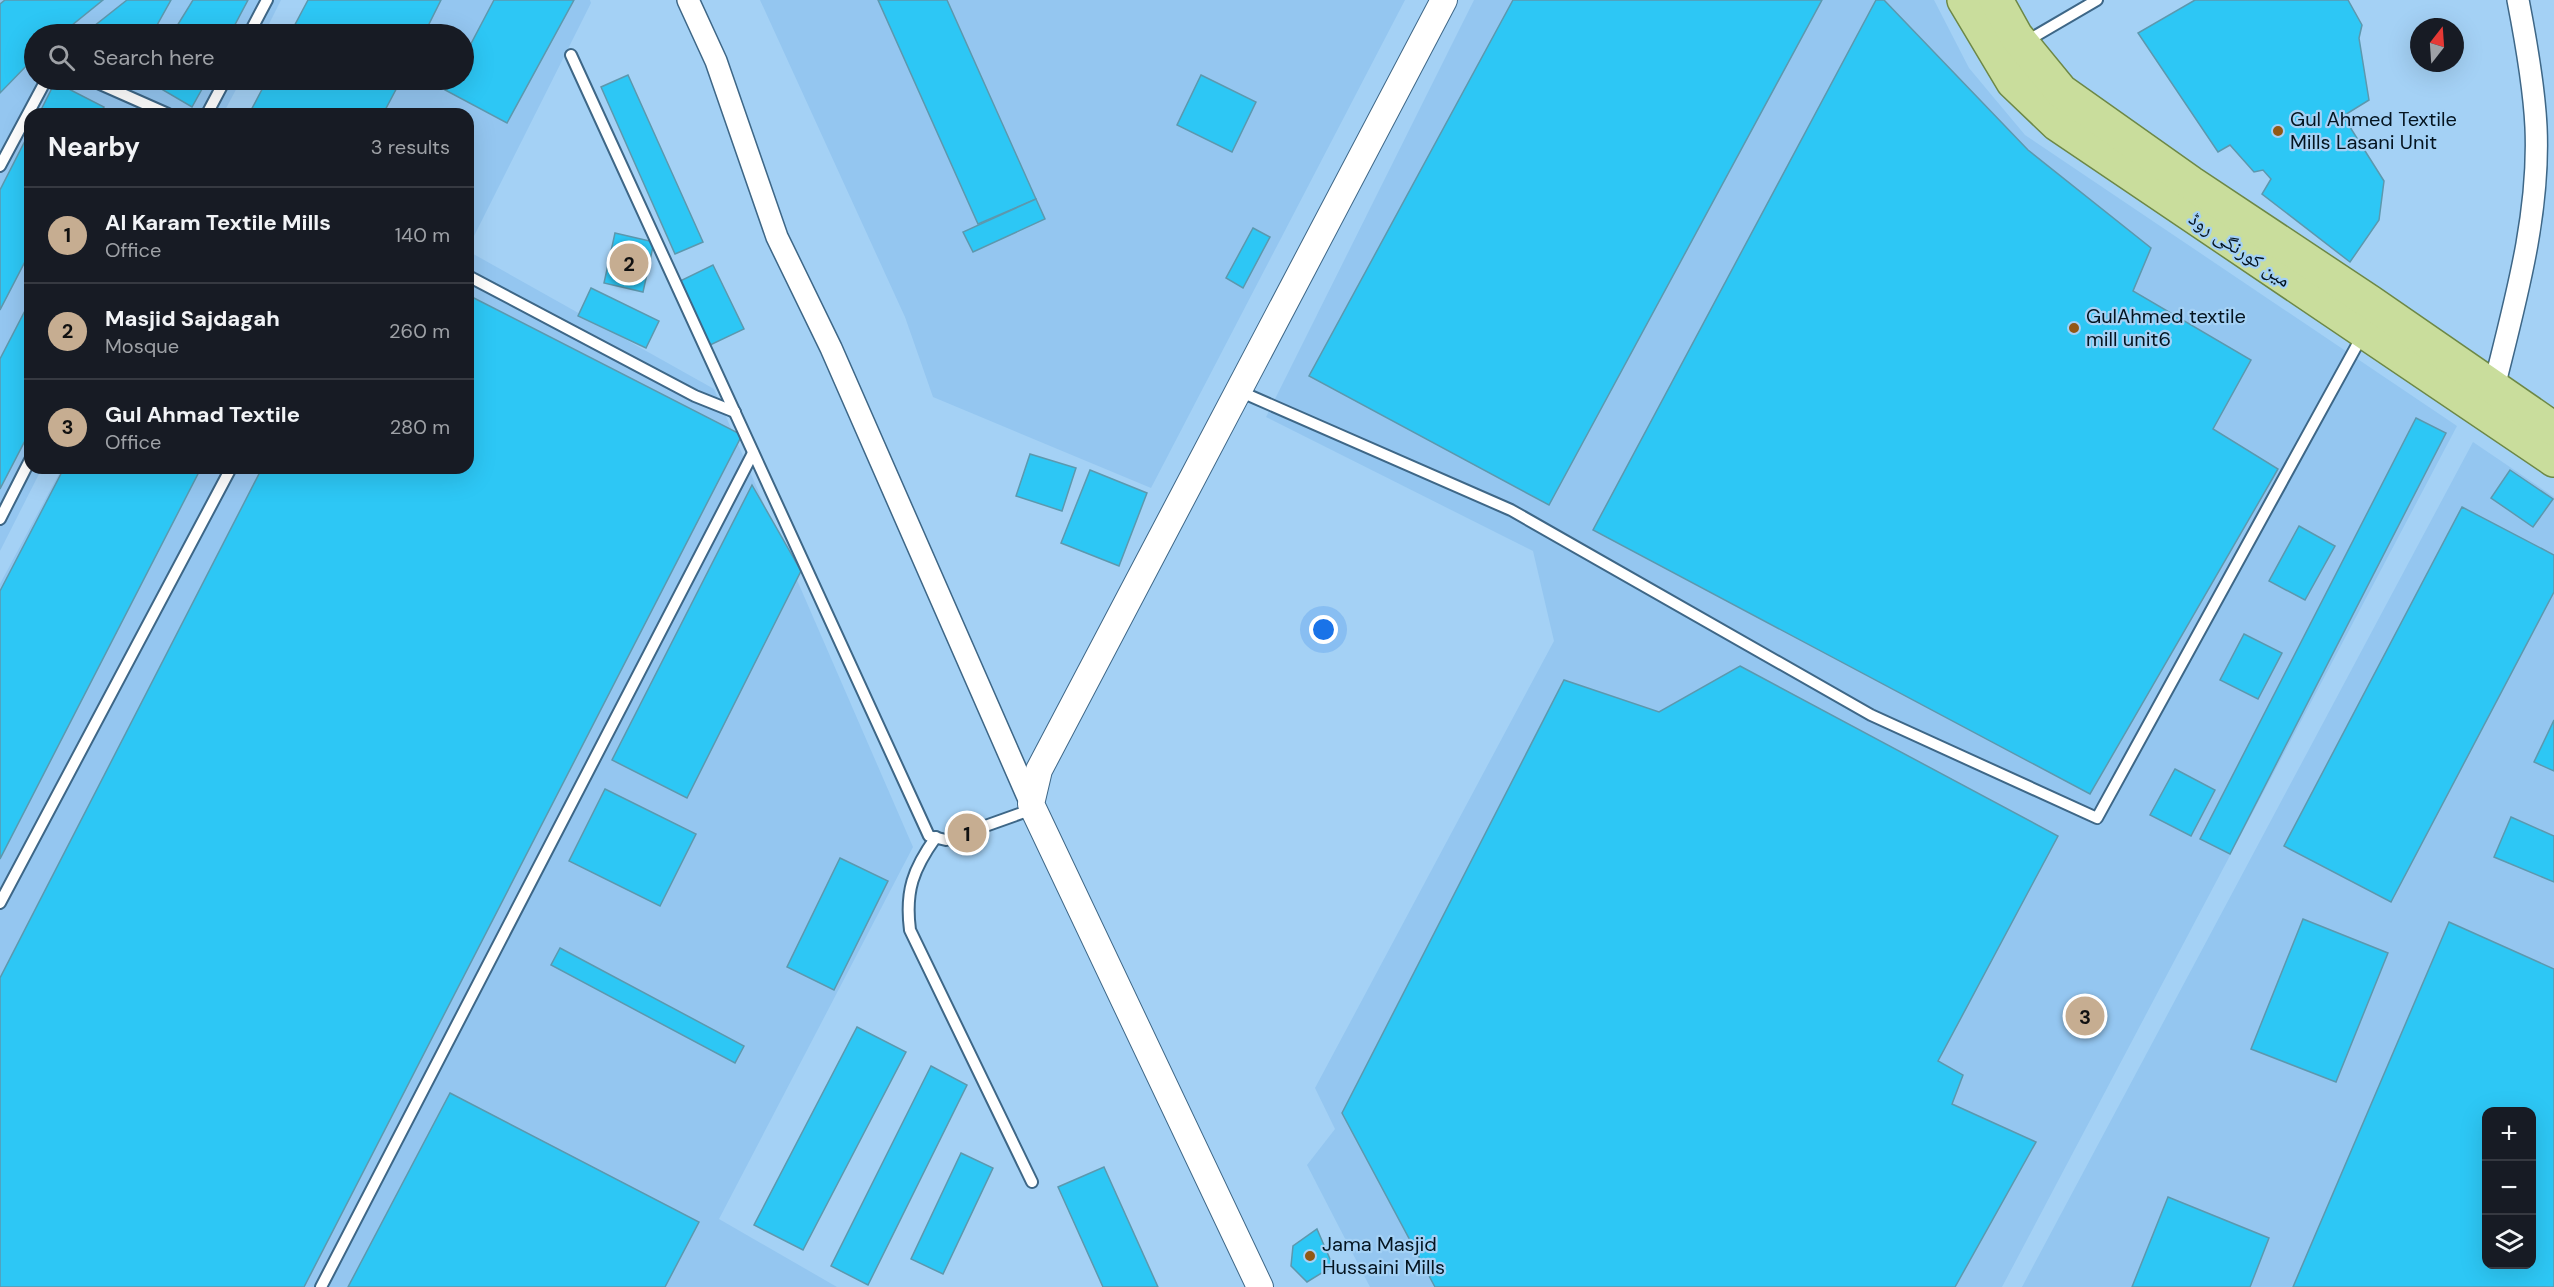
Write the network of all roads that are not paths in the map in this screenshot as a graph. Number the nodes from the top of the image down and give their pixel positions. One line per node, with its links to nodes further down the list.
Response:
1 (267, 0): 8 (lane)
2 (688, 0): 30 (street)
3 (1444, 0): 22 (street)
4 (1964, 0): 20 (main road, مین کورنگی روڈ)
5 (1996, 0): 9 (main road, مین کورنگی روڈ)
6 (2097, 0): 9 (lane)
7 (2518, 0): 21 (street)
8 (254, 24)
9 (2022, 43): 21 (main road, مین کورنگی روڈ)
10 (571, 55): 23 (lane)
11 (41, 90): 14 (lane)
12 (114, 90): 15 (lane)
13 (220, 90): 16 (lane)
14 (31, 108)
15 (154, 108)
16 (210, 108)
17 (24, 121): 18 (lane)
18 (0, 166)
19 (474, 279): 23 (lane)
20 (2364, 333): 22 (lane); 26 (main road, مین کورنگی روڈ)
21 (2494, 387): 24 (main road, مین کورنگی روڈ)
22 (1239, 391): 30 (street)
23 (735, 412): 25 (lane)
24 (2554, 429)
25 (753, 453): 31 (lane); 34 (lane)
26 (2554, 460)
27 (24, 472): 29 (lane)
28 (228, 474): 32 (lane)
29 (0, 519)
30 (1032, 807): 31 (lane); 35 (street)
31 (936, 837): 33 (lane)
32 (0, 903)
33 (1032, 1182)
34 (321, 1287)
35 (1260, 1287)

